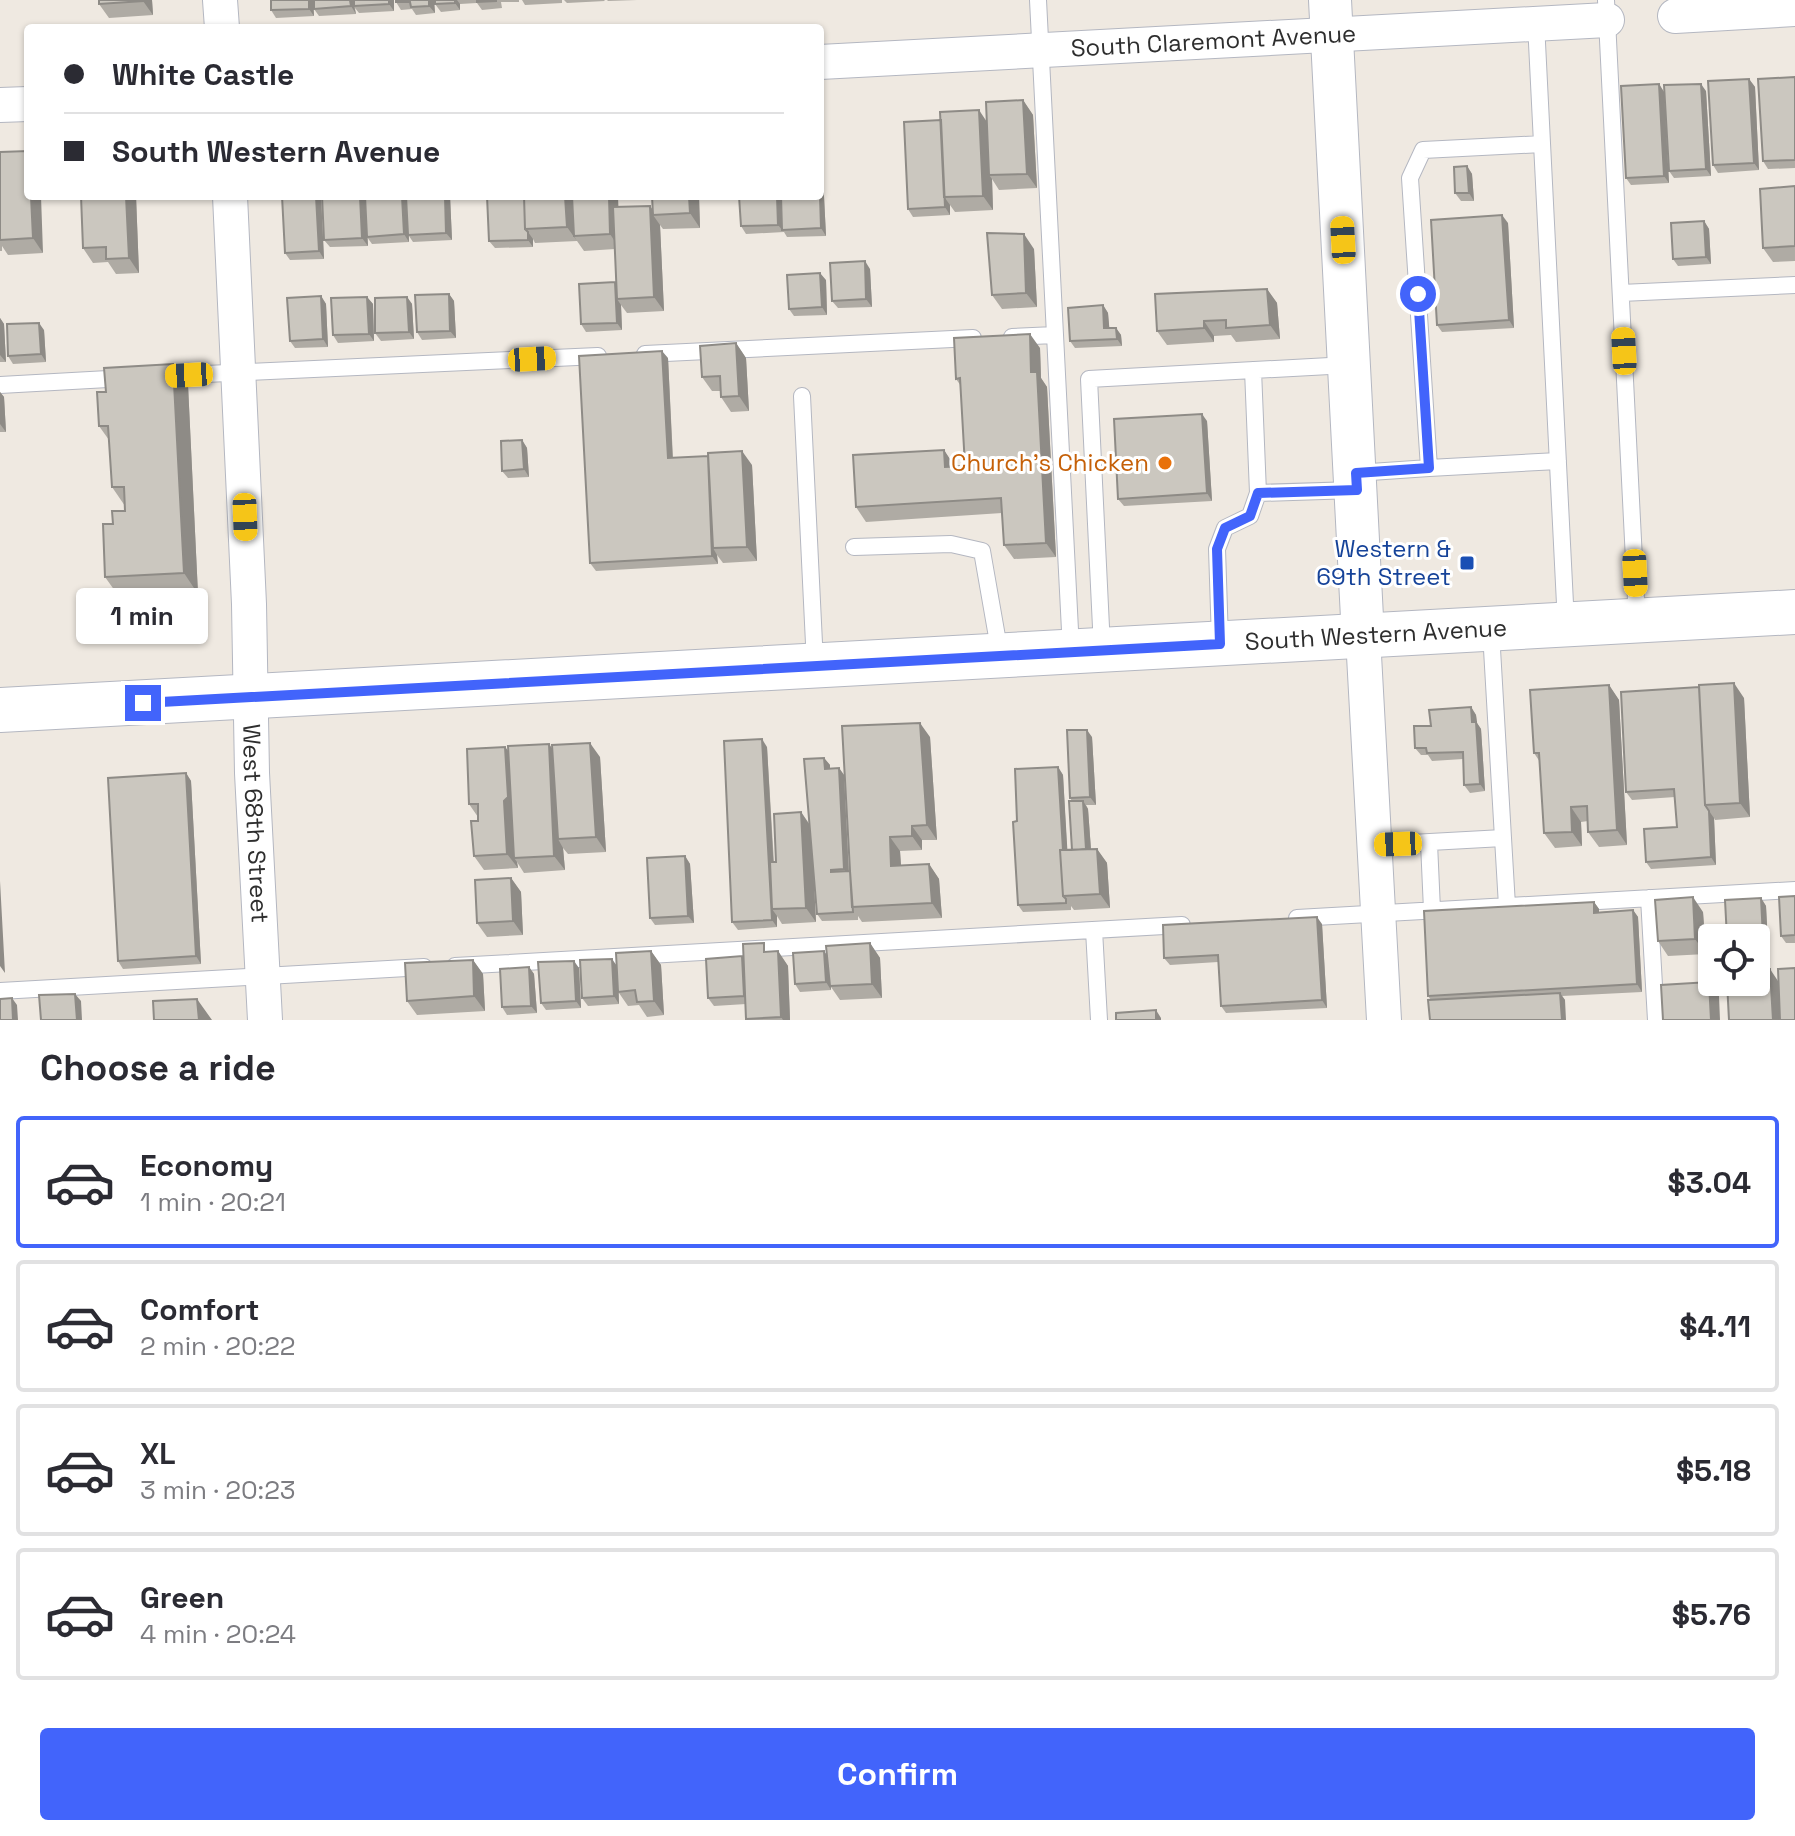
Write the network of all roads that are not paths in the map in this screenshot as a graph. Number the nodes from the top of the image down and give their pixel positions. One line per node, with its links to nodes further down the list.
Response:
1 (220, 0): 8 (street)
2 (1038, 0): 9 (lane)
3 (1795, 9): 5 (street)
4 (1606, 10): 7 (street, South Claremont Avenue); 16 (lane)
5 (1675, 16)
6 (1331, 17): 7 (street, South Claremont Avenue); 9 (street, South Claremont Avenue); 18 (street)
7 (1536, 23): 13 (lane)
8 (222, 24)
9 (1040, 49): 10 (street, South Claremont Avenue); 17 (lane)
10 (824, 62)
11 (24, 104): 12 (street)
12 (0, 105)
13 (1542, 144): 23 (lane); 24 (lane)
14 (230, 200): 20 (street, West 68th Street)
15 (1795, 285): 16 (lane)
16 (1621, 293): 29 (lane)
17 (1055, 335): 20 (lane); 34 (lane)
18 (1350, 365): 19 (lane); 25 (street)
19 (1253, 370): 26 (lane); 34 (lane)
20 (239, 373): 21 (lane); 37 (street, West 68th Street)
21 (0, 385)
22 (802, 396): 36 (lane)
23 (1558, 461): 24 (lane); 30 (lane)
24 (1429, 468): 25 (lane)
25 (1356, 482): 26 (lane); 32 (street)
26 (1258, 493): 33 (lane)
27 (854, 547): 35 (lane)
28 (1795, 612): 29 (main road, South Western Avenue)
29 (1637, 622): 30 (main road, South Western Avenue)
30 (1566, 625): 31 (main road, South Western Avenue)
31 (1491, 629): 32 (main road, South Western Avenue); 39 (lane)
32 (1363, 637): 33 (main road, South Western Avenue); 41 (street)
33 (1220, 644): 34 (main road, South Western Avenue)
34 (1086, 651): 35 (main road, South Western Avenue)
35 (1000, 655): 36 (main road, South Western Avenue)
36 (815, 665): 37 (main road, South Western Avenue)
37 (251, 697): 38 (main road, South Western Avenue); 50 (street, West 68th Street)
38 (0, 710)
39 (1503, 838): 40 (lane); 44 (lane)
40 (1429, 843): 41 (lane); 45 (lane)
41 (1375, 845): 46 (street)
42 (1795, 890): 43 (lane)
43 (1649, 898): 44 (lane); 55 (lane)
44 (1507, 906): 45 (lane)
45 (1432, 910): 46 (lane)
46 (1378, 913): 47 (lane); 54 (street)
47 (1278, 919)
48 (1201, 923): 49 (lane)
49 (1094, 930): 50 (lane); 53 (lane)
50 (263, 976): 51 (lane); 52 (street, West 68th Street)
51 (0, 991)
52 (265, 1020)
53 (1099, 1020)
54 (1384, 1020)
55 (1656, 1020)

